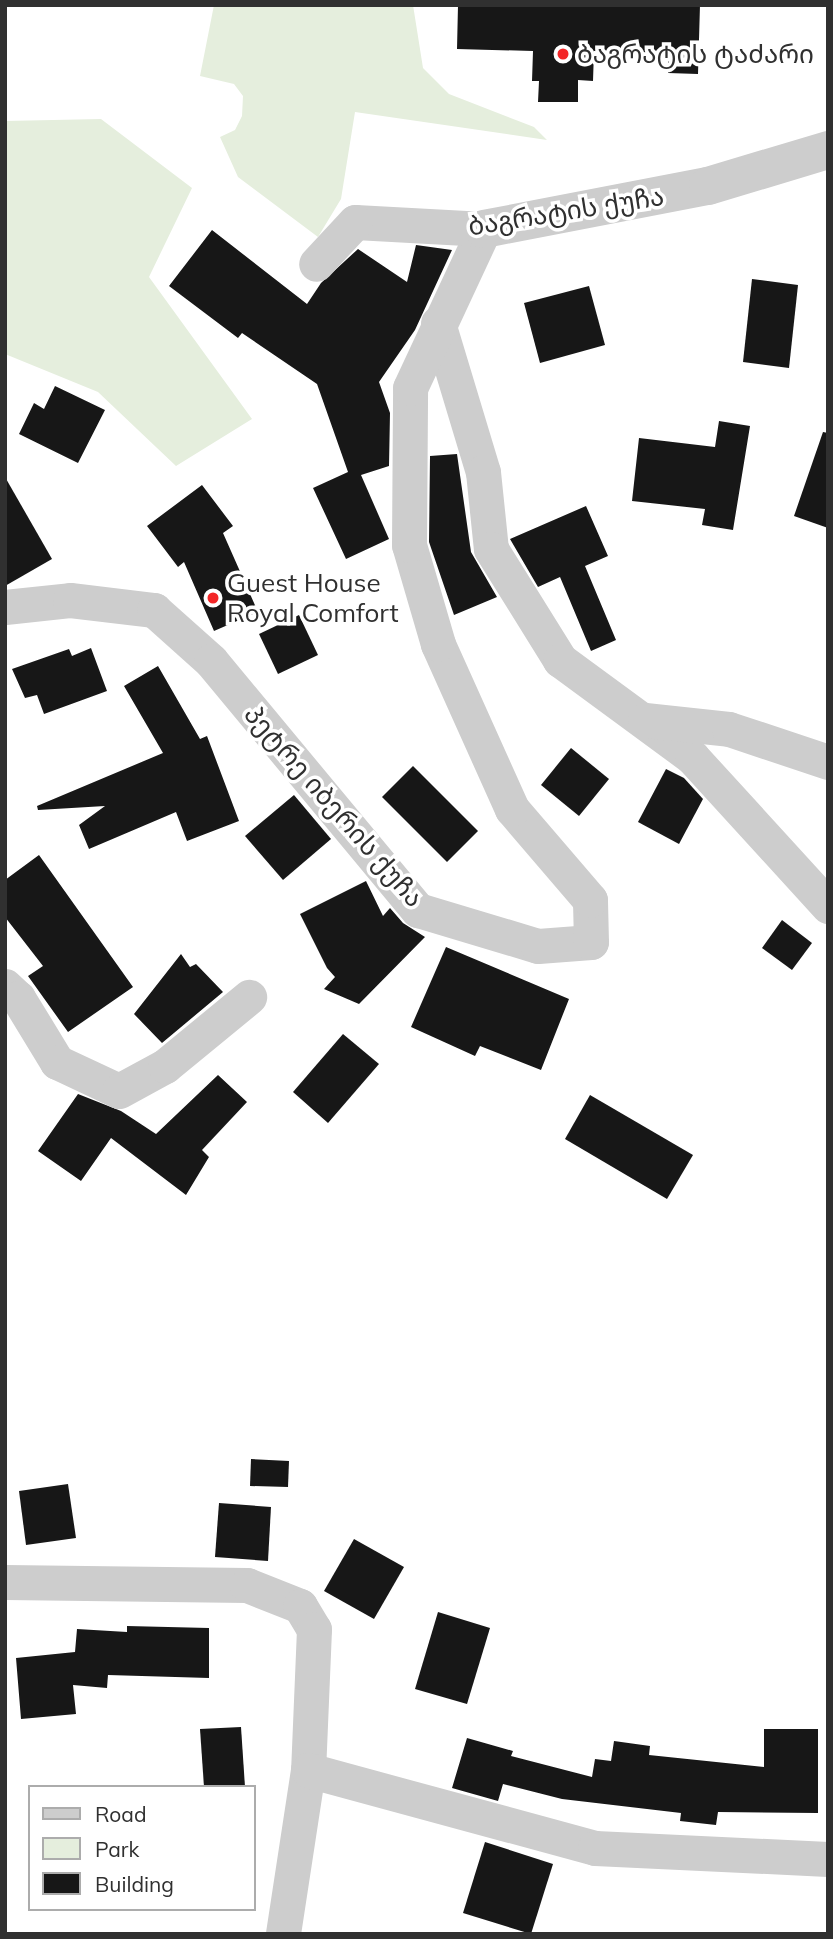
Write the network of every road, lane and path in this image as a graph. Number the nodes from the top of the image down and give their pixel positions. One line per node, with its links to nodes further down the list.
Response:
1 (828, 150): 2 (street, ბაგრატის ქუჩა)
2 (484, 229): 3 (street, ბაგრატის ქუჩა); 4 (street, პეტრე იბერის ქუჩა)
3 (316, 264)
4 (438, 323): 5 (street, პეტრე იბერის ქუჩა); 6 (street)
5 (5, 607)
6 (645, 720): 7 (street); 8 (street)
7 (828, 762)
8 (828, 905)
9 (5, 986): 10 (street)
10 (249, 997)
11 (5, 1582): 12 (street)
12 (308, 1770): 13 (street); 14 (street)
13 (828, 1859)
14 (283, 1934)

